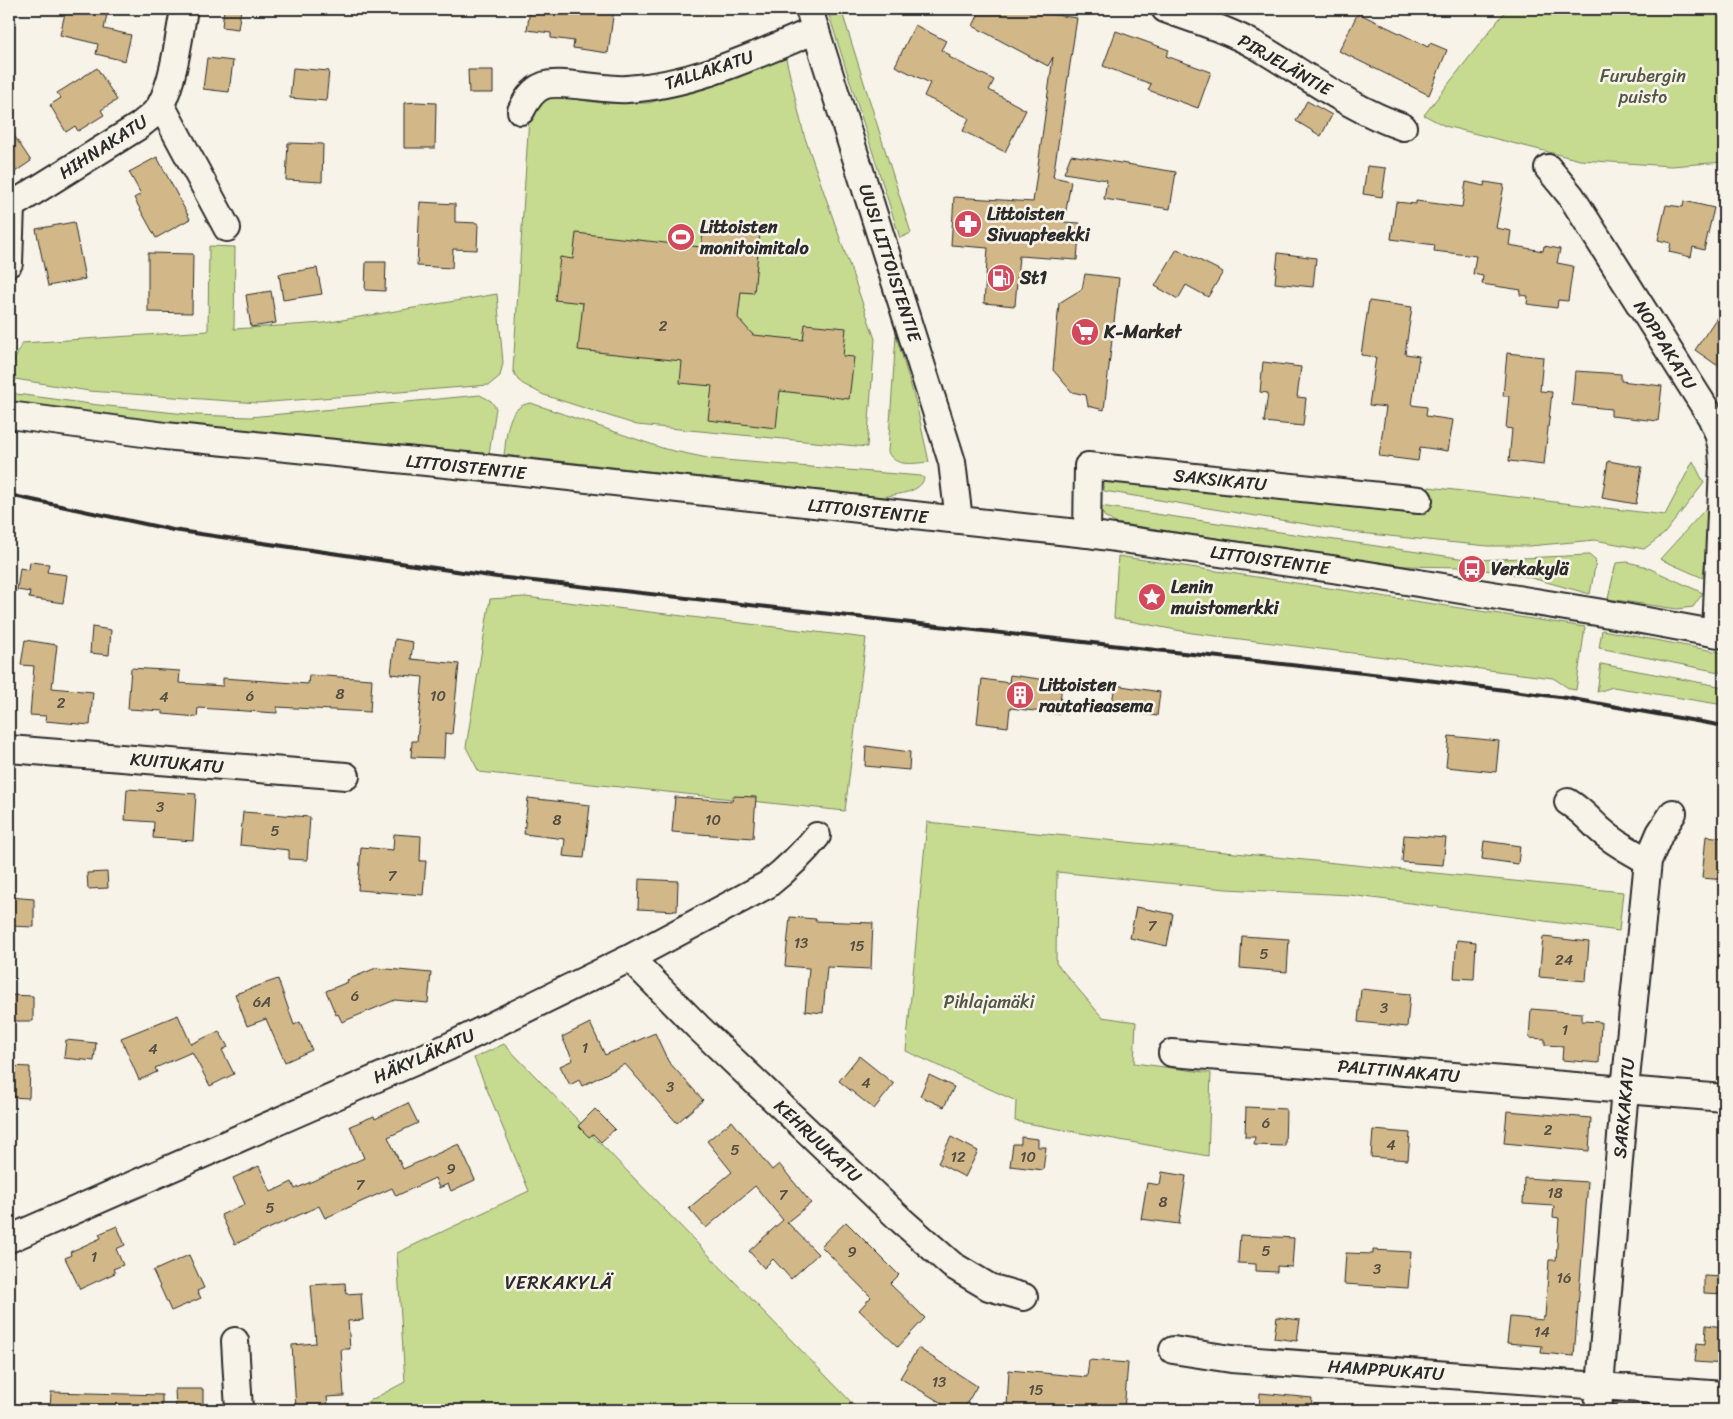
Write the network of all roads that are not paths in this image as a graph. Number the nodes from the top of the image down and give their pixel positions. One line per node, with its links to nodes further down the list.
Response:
1 (184, 9): 5 (street, HIHNAKATU)
2 (1165, 9): 3 (street, PIRJELÄNTIE)
3 (1209, 16): 7 (street, PIRJELÄNTIE)
4 (813, 20): 6 (street, TALLAKATU); 15 (street, UUSI LITTOISTENTIE)
5 (161, 105): 9 (street, HIHNAKATU); 10 (street)
6 (522, 111)
7 (1403, 127)
8 (1548, 168): 13 (street, NOPPAKATU)
9 (10, 207): 11 (street)
10 (227, 228)
11 (9, 263)
12 (9, 415): 15 (street, LITTOISTENTIE)
13 (1718, 415): 17 (street, NOPPAKATU)
14 (1419, 500): 16 (street, SAKSIKATU)
15 (959, 520): 16 (street, LITTOISTENTIE)
16 (1087, 534): 17 (street, LITTOISTENTIE)
17 (1720, 634)
18 (9, 750): 19 (street, KUITUKATU)
19 (346, 776)
20 (1568, 802): 23 (street)
21 (1673, 813): 23 (street, SARKAKATU)
22 (817, 836): 24 (street, HÄKYLÄKATU)
23 (1648, 861): 26 (street, SARKAKATU)
24 (630, 958): 28 (street, HÄKYLÄKATU); 29 (street, KEHRUUKATU)
25 (1172, 1053): 26 (street, PALTTINAKATU)
26 (1625, 1089): 27 (street, PALTTINAKATU); 33 (street, SARKAKATU)
27 (1724, 1098)
28 (9, 1239)
29 (1024, 1297)
30 (235, 1341): 34 (street)
31 (1173, 1350): 33 (street, HAMPPUKATU)
32 (1724, 1396): 33 (street, HAMPPUKATU)
33 (1599, 1398)
34 (240, 1410)

